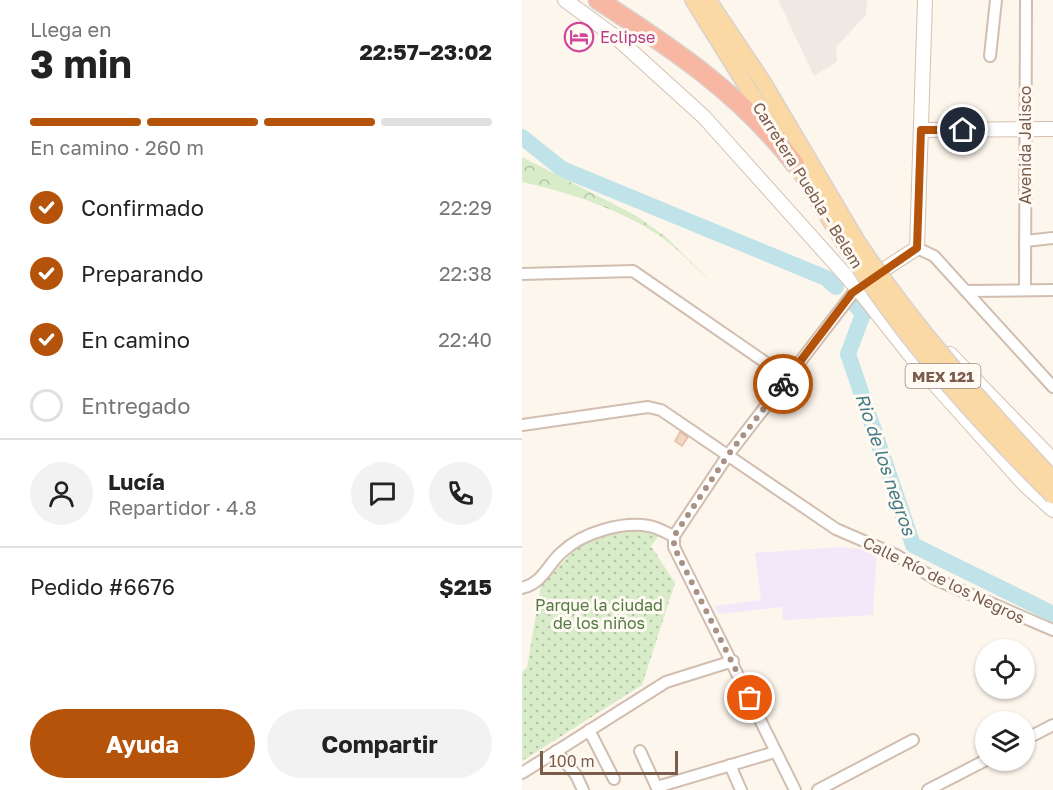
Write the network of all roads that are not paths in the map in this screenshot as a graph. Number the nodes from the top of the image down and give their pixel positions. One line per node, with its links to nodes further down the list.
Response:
1 (565, 0): 18 (street)
2 (598, 0): 12 (highway)
3 (693, 0): 12 (main road, Carretera Puebla - Belem / MEX 121)
4 (708, 0): 15 (main road, Carretera Puebla - Belem / MEX 121)
5 (925, 0): 11 (street)
6 (996, 0): 8 (street)
7 (1026, 0): 9 (street, Avenida Jalisco)
8 (990, 56)
9 (1025, 129): 10 (street); 11 (street); 14 (street, Avenida Jalisco)
10 (1053, 129)
11 (921, 130): 16 (street)
12 (795, 164): 15 (main road, Carretera Puebla - Belem / MEX 121)
13 (1053, 238): 14 (street)
14 (1025, 242): 19 (street, Avenida Jalisco)
15 (852, 243): 22 (main road, Carretera Puebla - Belem / MEX 121, bridge); 29 (main road, Carretera Puebla - Belem / MEX 121, bridge)
16 (917, 248): 18 (street); 21 (street)
17 (522, 274): 23 (street)
18 (857, 288): 23 (street); 30 (street)
19 (1025, 290): 20 (street); 21 (street)
20 (1053, 290)
21 (966, 291): 24 (street)
22 (932, 342): 27 (street); 28 (main road, Carretera Puebla - Belem / MEX 121, bridge)
23 (788, 378): 26 (street)
24 (1053, 387)
25 (522, 425): 26 (street, Calle Río de los Negros)
26 (728, 455): 31 (street); 33 (street, Calle Río de los Negros)
27 (1053, 460)
28 (1053, 479)
29 (1053, 495)
30 (1053, 510)
31 (674, 541): 32 (street); 34 (street)
32 (522, 588)
33 (1053, 630)
34 (733, 661): 36 (street); 41 (street)
35 (1053, 725): 37 (street)
36 (589, 730): 39 (street); 45 (street)
37 (1035, 734)
38 (913, 740): 50 (street)
39 (556, 751): 44 (street); 47 (street)
40 (640, 751): 46 (street)
41 (775, 752): 42 (street); 49 (street)
42 (730, 765): 46 (street); 48 (street)
43 (975, 766): 51 (street)
44 (522, 773)
45 (614, 779)
46 (658, 789)
47 (583, 790)
48 (741, 790)
49 (795, 790)
50 (818, 790)
51 (928, 790)

